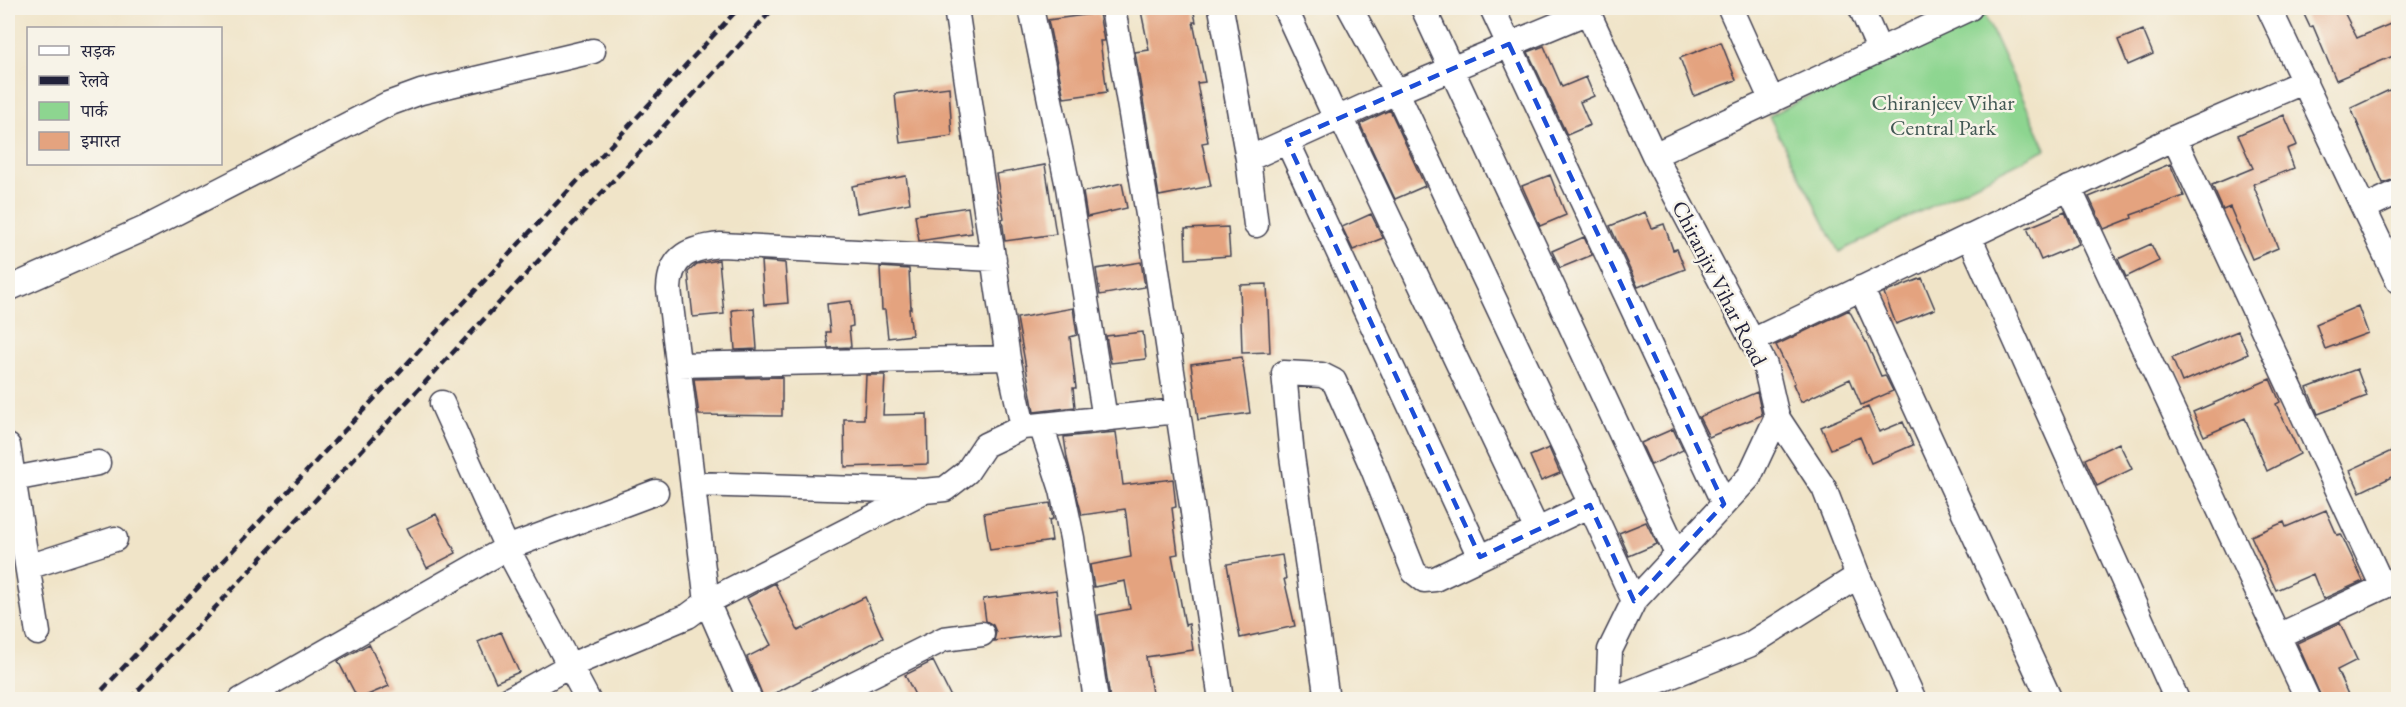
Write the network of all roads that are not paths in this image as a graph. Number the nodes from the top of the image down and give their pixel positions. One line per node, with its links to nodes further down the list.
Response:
1 (956, 8): 31 (street)
2 (1030, 8): 41 (street)
3 (1113, 8): 39 (street)
4 (1221, 8): 25 (street)
5 (1285, 8): 21 (street)
6 (1350, 8): 19 (street)
7 (1423, 8): 17 (street)
8 (1492, 8): 14 (street)
9 (1730, 8): 20 (street)
10 (1861, 8): 15 (street)
11 (1970, 8): 15 (street)
12 (2269, 8): 18 (street)
13 (1587, 10): 14 (street); 24 (street, Chiranjiv Vihar Road)
14 (1509, 44): 17 (street); 49 (street)
15 (1879, 49): 20 (street)
16 (593, 51): 34 (street)
17 (1452, 68): 19 (street); 55 (street)
18 (2305, 81): 22 (street); 28 (street)
19 (1396, 92): 21 (street); 50 (street)
20 (1772, 101): 24 (street)
21 (1341, 117): 23 (street); 52 (street)
22 (2174, 138): 26 (street); 59 (street)
23 (1287, 141): 25 (street); 56 (street)
24 (1654, 155): 35 (street, Chiranjiv Vihar Road)
25 (1248, 159): 29 (street)
26 (2068, 188): 30 (street); 64 (street)
27 (2398, 192): 28 (street)
28 (2364, 207): 32 (street)
29 (1256, 225)
30 (1969, 236): 33 (street); 77 (street)
31 (994, 259): 36 (street); 37 (street)
32 (2398, 281)
33 (1861, 288): 35 (street); 76 (street)
34 (8, 289)
35 (1752, 341): 40 (street, Chiranjiv Vihar Road)
36 (1008, 358): 37 (street); 42 (street)
37 (679, 365): 46 (street)
38 (442, 403): 54 (street)
39 (1177, 411): 41 (street); 72 (street)
40 (1777, 417): 49 (street); 58 (street)
41 (1105, 418): 42 (street)
42 (1032, 426): 47 (street); 71 (street)
43 (8, 446): 45 (street)
44 (98, 463): 45 (street)
45 (14, 479): 51 (street)
46 (694, 484): 47 (street); 61 (street)
47 (924, 491): 61 (street)
48 (656, 492): 54 (street)
49 (1724, 504): 55 (street)
50 (1590, 506): 52 (street); 60 (street)
51 (15, 528): 57 (street)
52 (1537, 530): 56 (street)
53 (115, 539): 57 (street)
54 (507, 548): 65 (street); 66 (street)
55 (1677, 554): 60 (street)
56 (1480, 556): 73 (street)
57 (28, 567): 62 (street)
58 (1858, 576): 74 (street); 75 (street)
59 (2391, 583): 64 (street)
60 (1634, 601): 74 (street)
61 (707, 602): 65 (street); 69 (street)
62 (39, 633)
63 (982, 634): 70 (street)
64 (2278, 636): 78 (street)
65 (570, 665): 67 (street); 68 (street)
66 (241, 699)
67 (508, 699)
68 (588, 699)
69 (750, 699)
70 (821, 699)
71 (1096, 699)
72 (1221, 699)
73 (1327, 699)
74 (1610, 699)
75 (1914, 699)
76 (2050, 699)
77 (2177, 699)
78 (2308, 699)

